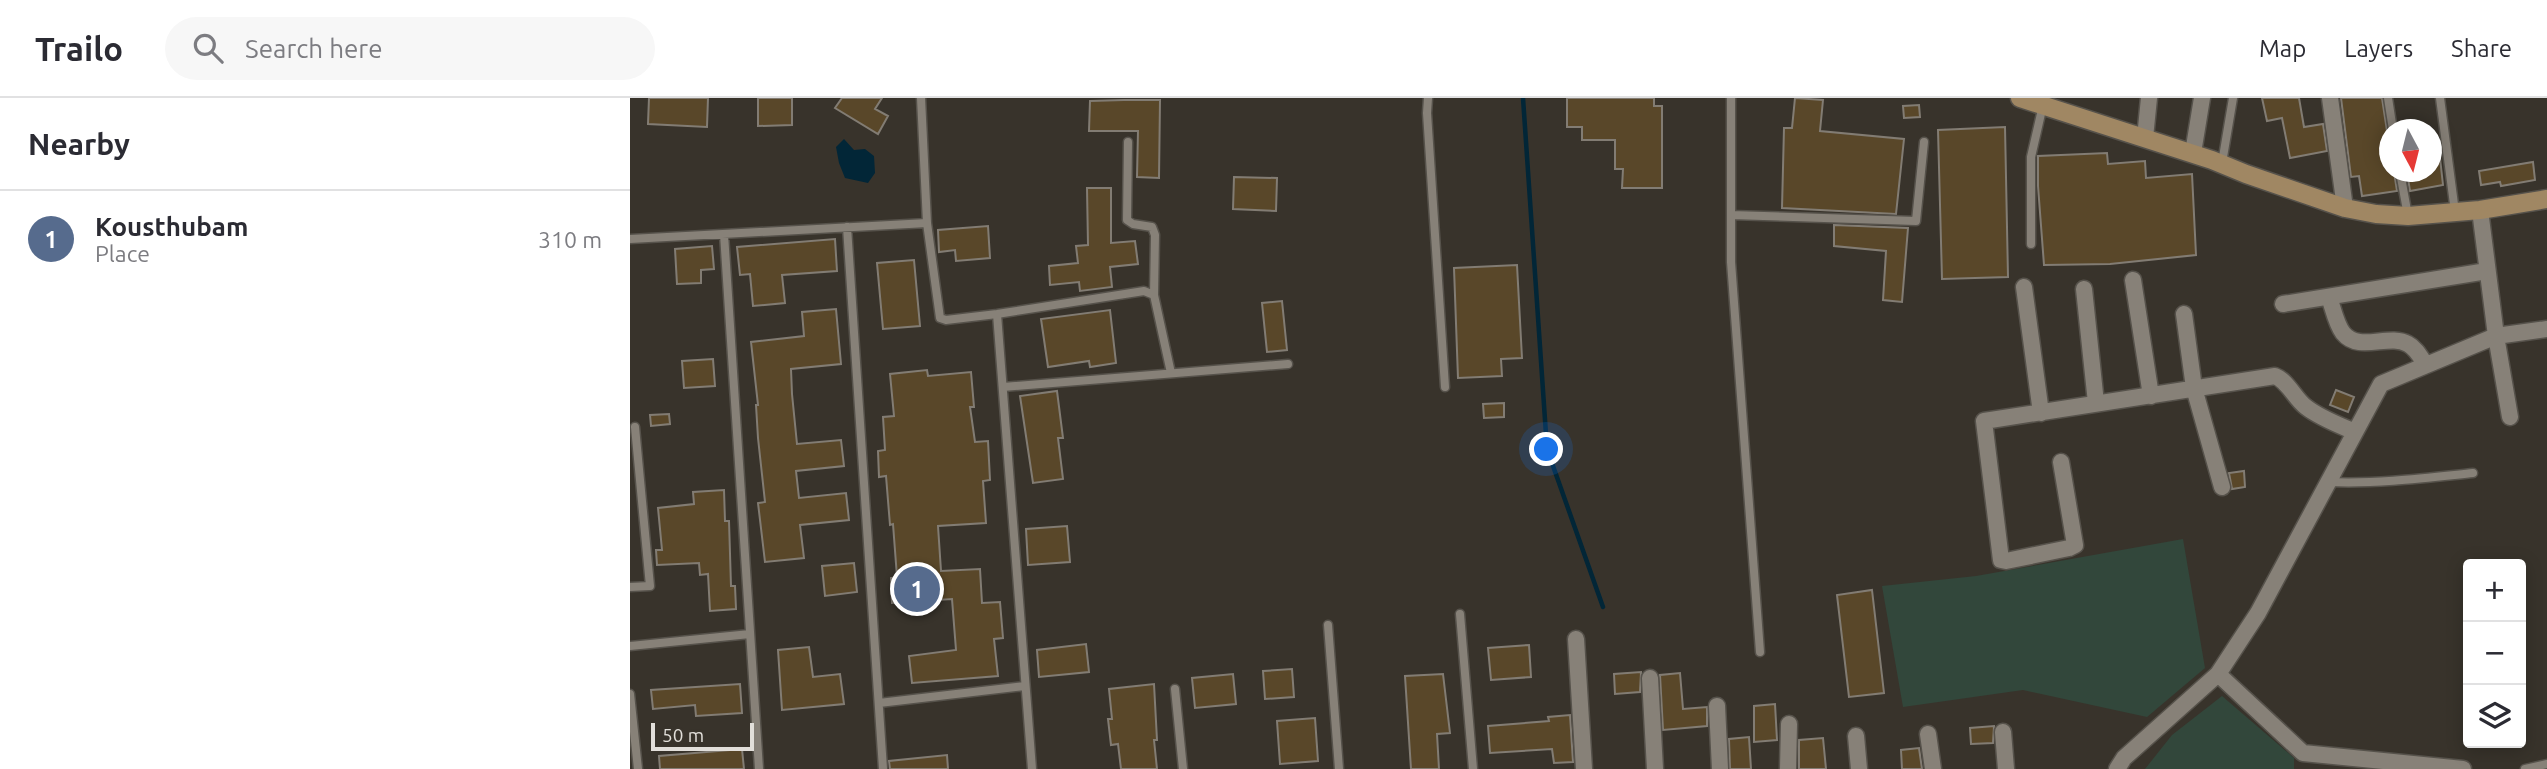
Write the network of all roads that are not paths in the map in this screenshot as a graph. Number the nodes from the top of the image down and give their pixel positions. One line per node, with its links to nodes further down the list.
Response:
1 (921, 98): 25 (lane)
2 (1428, 98): 45 (lane)
3 (1731, 98): 23 (lane)
4 (2020, 98): 11 (main road)
5 (2149, 98): 13 (street)
6 (2202, 98): 16 (street)
7 (2233, 98): 17 (lane)
8 (2330, 98): 20 (street)
9 (2388, 98): 12 (lane)
10 (2440, 98): 22 (lane)
11 (2051, 104): 13 (main road); 29 (lane)
12 (2391, 119)
13 (2145, 138): 16 (main road)
14 (1128, 142): 34 (lane)
15 (1924, 142): 23 (lane)
16 (2193, 153): 17 (main road)
17 (2222, 163): 20 (main road)
18 (2402, 182): 24 (lane)
19 (2547, 199): 21 (main road)
20 (2345, 208): 24 (main road)
21 (2480, 210): 22 (main road); 30 (street)
22 (2455, 212): 24 (main road)
23 (1731, 215): 64 (lane)
24 (2408, 216)
25 (927, 223): 26 (lane); 37 (lane)
26 (847, 227): 27 (lane); 70 (lane)
27 (723, 234): 28 (lane); 61 (lane)
28 (630, 239)
29 (2031, 244)
30 (2487, 271): 35 (street); 40 (street)
31 (2133, 280): 47 (street)
32 (2024, 287): 49 (street)
33 (2084, 289): 48 (street)
34 (1154, 295): 37 (lane); 43 (lane)
35 (2329, 297): 36 (street); 42 (street)
36 (2283, 304)
37 (997, 314): 44 (lane)
38 (2184, 314): 46 (street)
39 (2547, 329): 40 (street)
40 (2496, 336): 42 (street); 50 (street)
41 (1288, 364): 43 (lane)
42 (2426, 365): 52 (street)
43 (1171, 373): 44 (lane)
44 (1003, 387): 67 (lane)
45 (1445, 387)
46 (2194, 388): 47 (street); 52 (street); 57 (street)
47 (2151, 396): 48 (street)
48 (2096, 403): 49 (street)
49 (2041, 413): 53 (street)
50 (2510, 417)
51 (635, 427): 55 (lane)
52 (2355, 432): 56 (street)
53 (2060, 462)
54 (2473, 473): 56 (lane)
55 (634, 477): 58 (lane)
56 (2329, 482): 65 (street)
57 (2222, 487)
58 (630, 587)
59 (1460, 614): 84 (lane)
60 (1328, 625): 83 (lane)
61 (750, 634): 63 (lane); 79 (lane)
62 (1576, 639): 85 (street)
63 (630, 646)
64 (1760, 652)
65 (2218, 674): 76 (street); 92 (street)
66 (1650, 678): 86 (street)
67 (1025, 686): 70 (lane); 81 (lane)
68 (1175, 689): 82 (lane)
69 (630, 694): 78 (lane)
70 (879, 703): 80 (lane)
71 (1717, 706): 87 (street)
72 (1789, 723): 88 (street)
73 (2003, 732): 91 (street)
74 (1928, 734): 90 (street)
75 (1856, 736): 89 (street)
76 (2303, 761): 93 (street)
77 (2547, 764): 94 (lane)
78 (638, 769)
79 (759, 769)
80 (883, 769)
81 (1032, 769)
82 (1183, 769)
83 (1339, 769)
84 (1473, 769)
85 (1584, 769)
86 (1655, 769)
87 (1720, 769)
88 (1788, 769)
89 (1859, 769)
90 (1933, 769)
91 (2006, 769)
92 (2117, 769)
93 (2463, 769)
94 (2525, 769)

